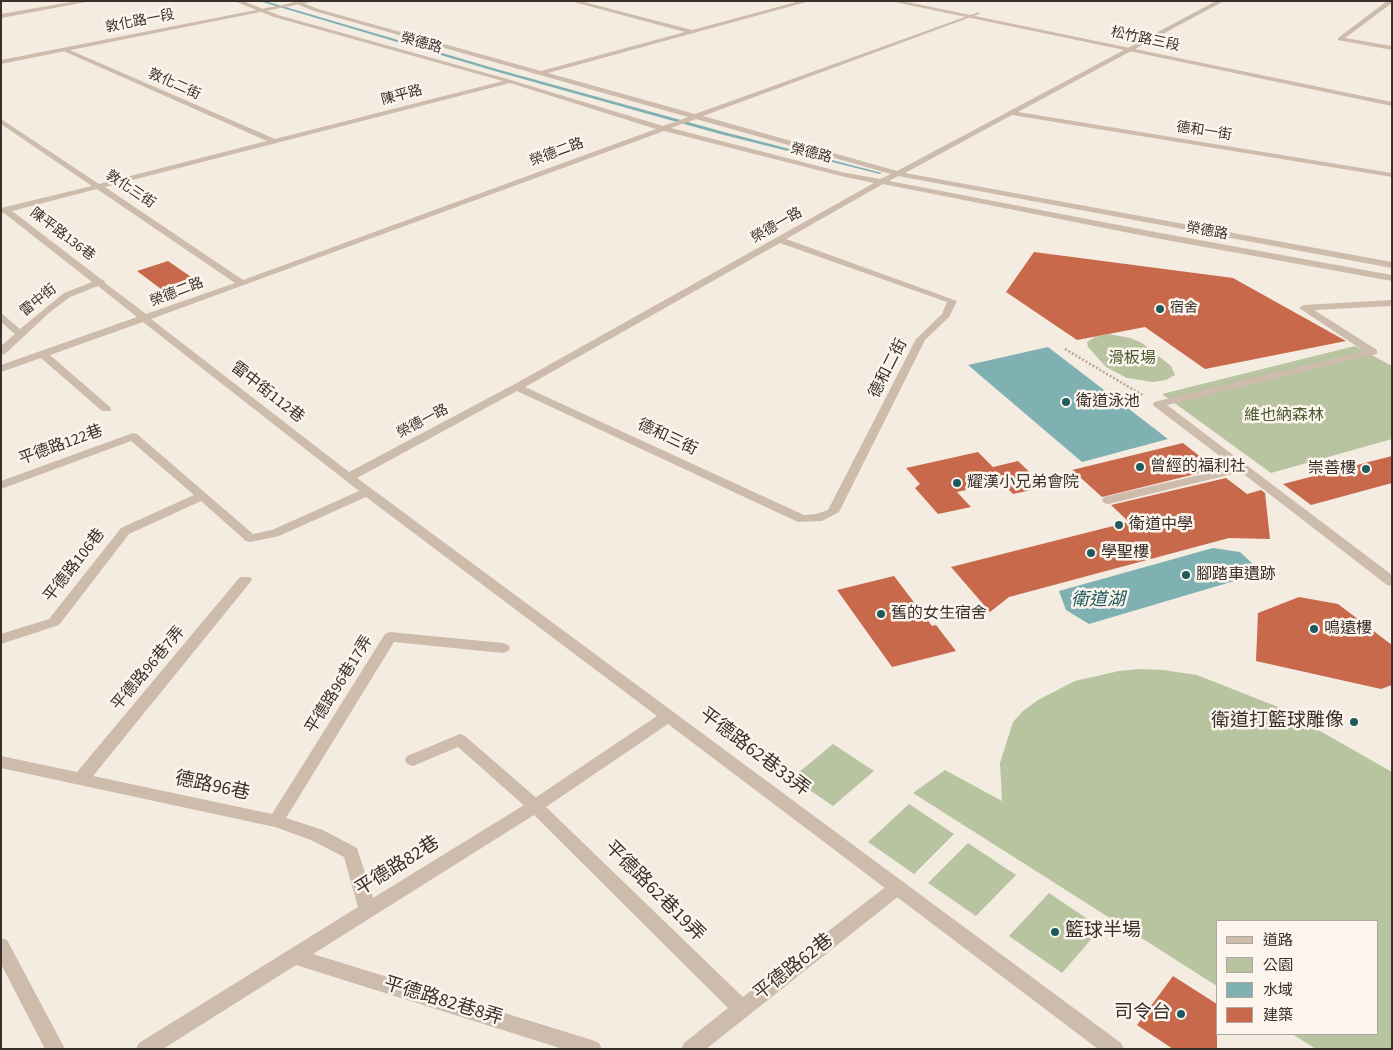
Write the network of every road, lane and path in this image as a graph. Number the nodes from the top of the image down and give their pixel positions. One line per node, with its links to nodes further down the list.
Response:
1 (88, 1): 14 (street)
2 (236, 1): 12 (street, 榮德路)
3 (312, 1): 10 (street, 敦化路一段)
4 (573, 1): 16 (street)
5 (807, 1): 16 (street, 陳平路)
6 (893, 1): 15 (street, 松竹路三段)
7 (919, 1): 13 (street, 松竹路三段)
8 (1221, 1): 17 (street, 榮德一路)
9 (1376, 1): 11 (street)
10 (296, 2): 12 (street, 敦化路一段); 21 (street, 榮德路)
11 (1390, 3): 18 (street)
12 (260, 10): 19 (street, 敦化路一段); 20 (street, 敦化路一段); 22 (street, 榮德路)
13 (977, 13): 15 (street, 榮德二路); 17 (street, 松竹路三段)
14 (1, 16)
15 (967, 16): 17 (street, 松竹路三段); 26 (street, 榮德二路)
16 (692, 32): 21 (street, 陳平路)
17 (1136, 48): 23 (street, 松竹路三段); 24 (street, 松竹路三段); 25 (street, 榮德一路)
18 (1392, 48)
19 (63, 50): 20 (street, 敦化路一段); 29 (street, 敦化二街)
20 (1, 60)
21 (542, 73): 22 (street, 陳平路); 26 (street, 榮德路)
22 (509, 81): 28 (street, 榮德路); 29 (street, 陳平路)
23 (1392, 97)
24 (1392, 104)
25 (1012, 113): 30 (street, 榮德一路); 31 (street, 德和一街)
26 (694, 116): 28 (street, 榮德二路); 30 (street, 榮德路)
27 (1, 122): 33 (street, 敦化三街)
28 (661, 128): 32 (street, 榮德路); 39 (street, 榮德二路)
29 (276, 142): 33 (street, 陳平路)
30 (900, 174): 32 (street, 榮德一路); 36 (street, 榮德路)
31 (1392, 175)
32 (883, 182): 35 (street, 榮德一路); 37 (street, 榮德路)
33 (98, 186): 34 (street, 陳平路); 39 (street, 敦化三街)
34 (4, 210): 38 (street, 陳平路136巷)
35 (781, 240): 48 (street, 榮德一路); 57 (street, 德和二街)
36 (1392, 265)
37 (1392, 278)
38 (101, 282): 42 (street, 雷中街112巷); 43 (street, 雷中街)
39 (242, 283): 42 (street, 榮德二路)
40 (1392, 303): 49 (street)
41 (1, 316): 43 (street)
42 (147, 318): 46 (street); 52 (street, 雷中街112巷)
43 (21, 334): 45 (street, 雷中街)
44 (1064, 348): 49 (path)
45 (1, 352)
46 (44, 354): 47 (street); 50 (street)
47 (1, 369)
48 (517, 387): 52 (street, 榮德一路); 57 (street, 德和三街)
49 (1158, 404): 51 (street)
50 (106, 409)
51 (1243, 468): 56 (street); 59 (street)
52 (348, 478): 54 (street, 雷中街112巷)
53 (1, 486): 55 (street, 平德路122巷)
54 (367, 492): 55 (street); 62 (street, 平德路62巷33弄)
55 (202, 496): 60 (street, 平德路106巷)
56 (1108, 500)
57 (802, 519)
58 (245, 580): 65 (street, 平德路96巷7弄)
59 (1392, 582)
60 (1, 639)
61 (502, 648): 67 (street, 平德路96巷17弄)
62 (669, 716): 66 (street, 平德路82巷); 68 (street, 平德路62巷33弄)
63 (413, 760): 66 (street, 平德路62巷19弄)
64 (1, 762): 65 (street, 德路96巷)
65 (80, 780): 67 (street, 德路96巷)
66 (536, 806): 69 (street, 平德路82巷); 72 (street, 平德路62巷19弄)
67 (276, 821): 69 (street, 德路96巷)
68 (898, 887): 72 (street, 平德路62巷); 77 (street, 平德路62巷33弄)
69 (368, 910): 71 (street, 平德路82巷)
70 (1, 946): 73 (street)
71 (294, 956): 74 (street, 平德路82巷); 75 (street, 平德路82巷8弄)
72 (742, 1009): 76 (street, 平德路62巷)
73 (55, 1049)
74 (146, 1049)
75 (592, 1049)
76 (691, 1049)
77 (1114, 1049)

